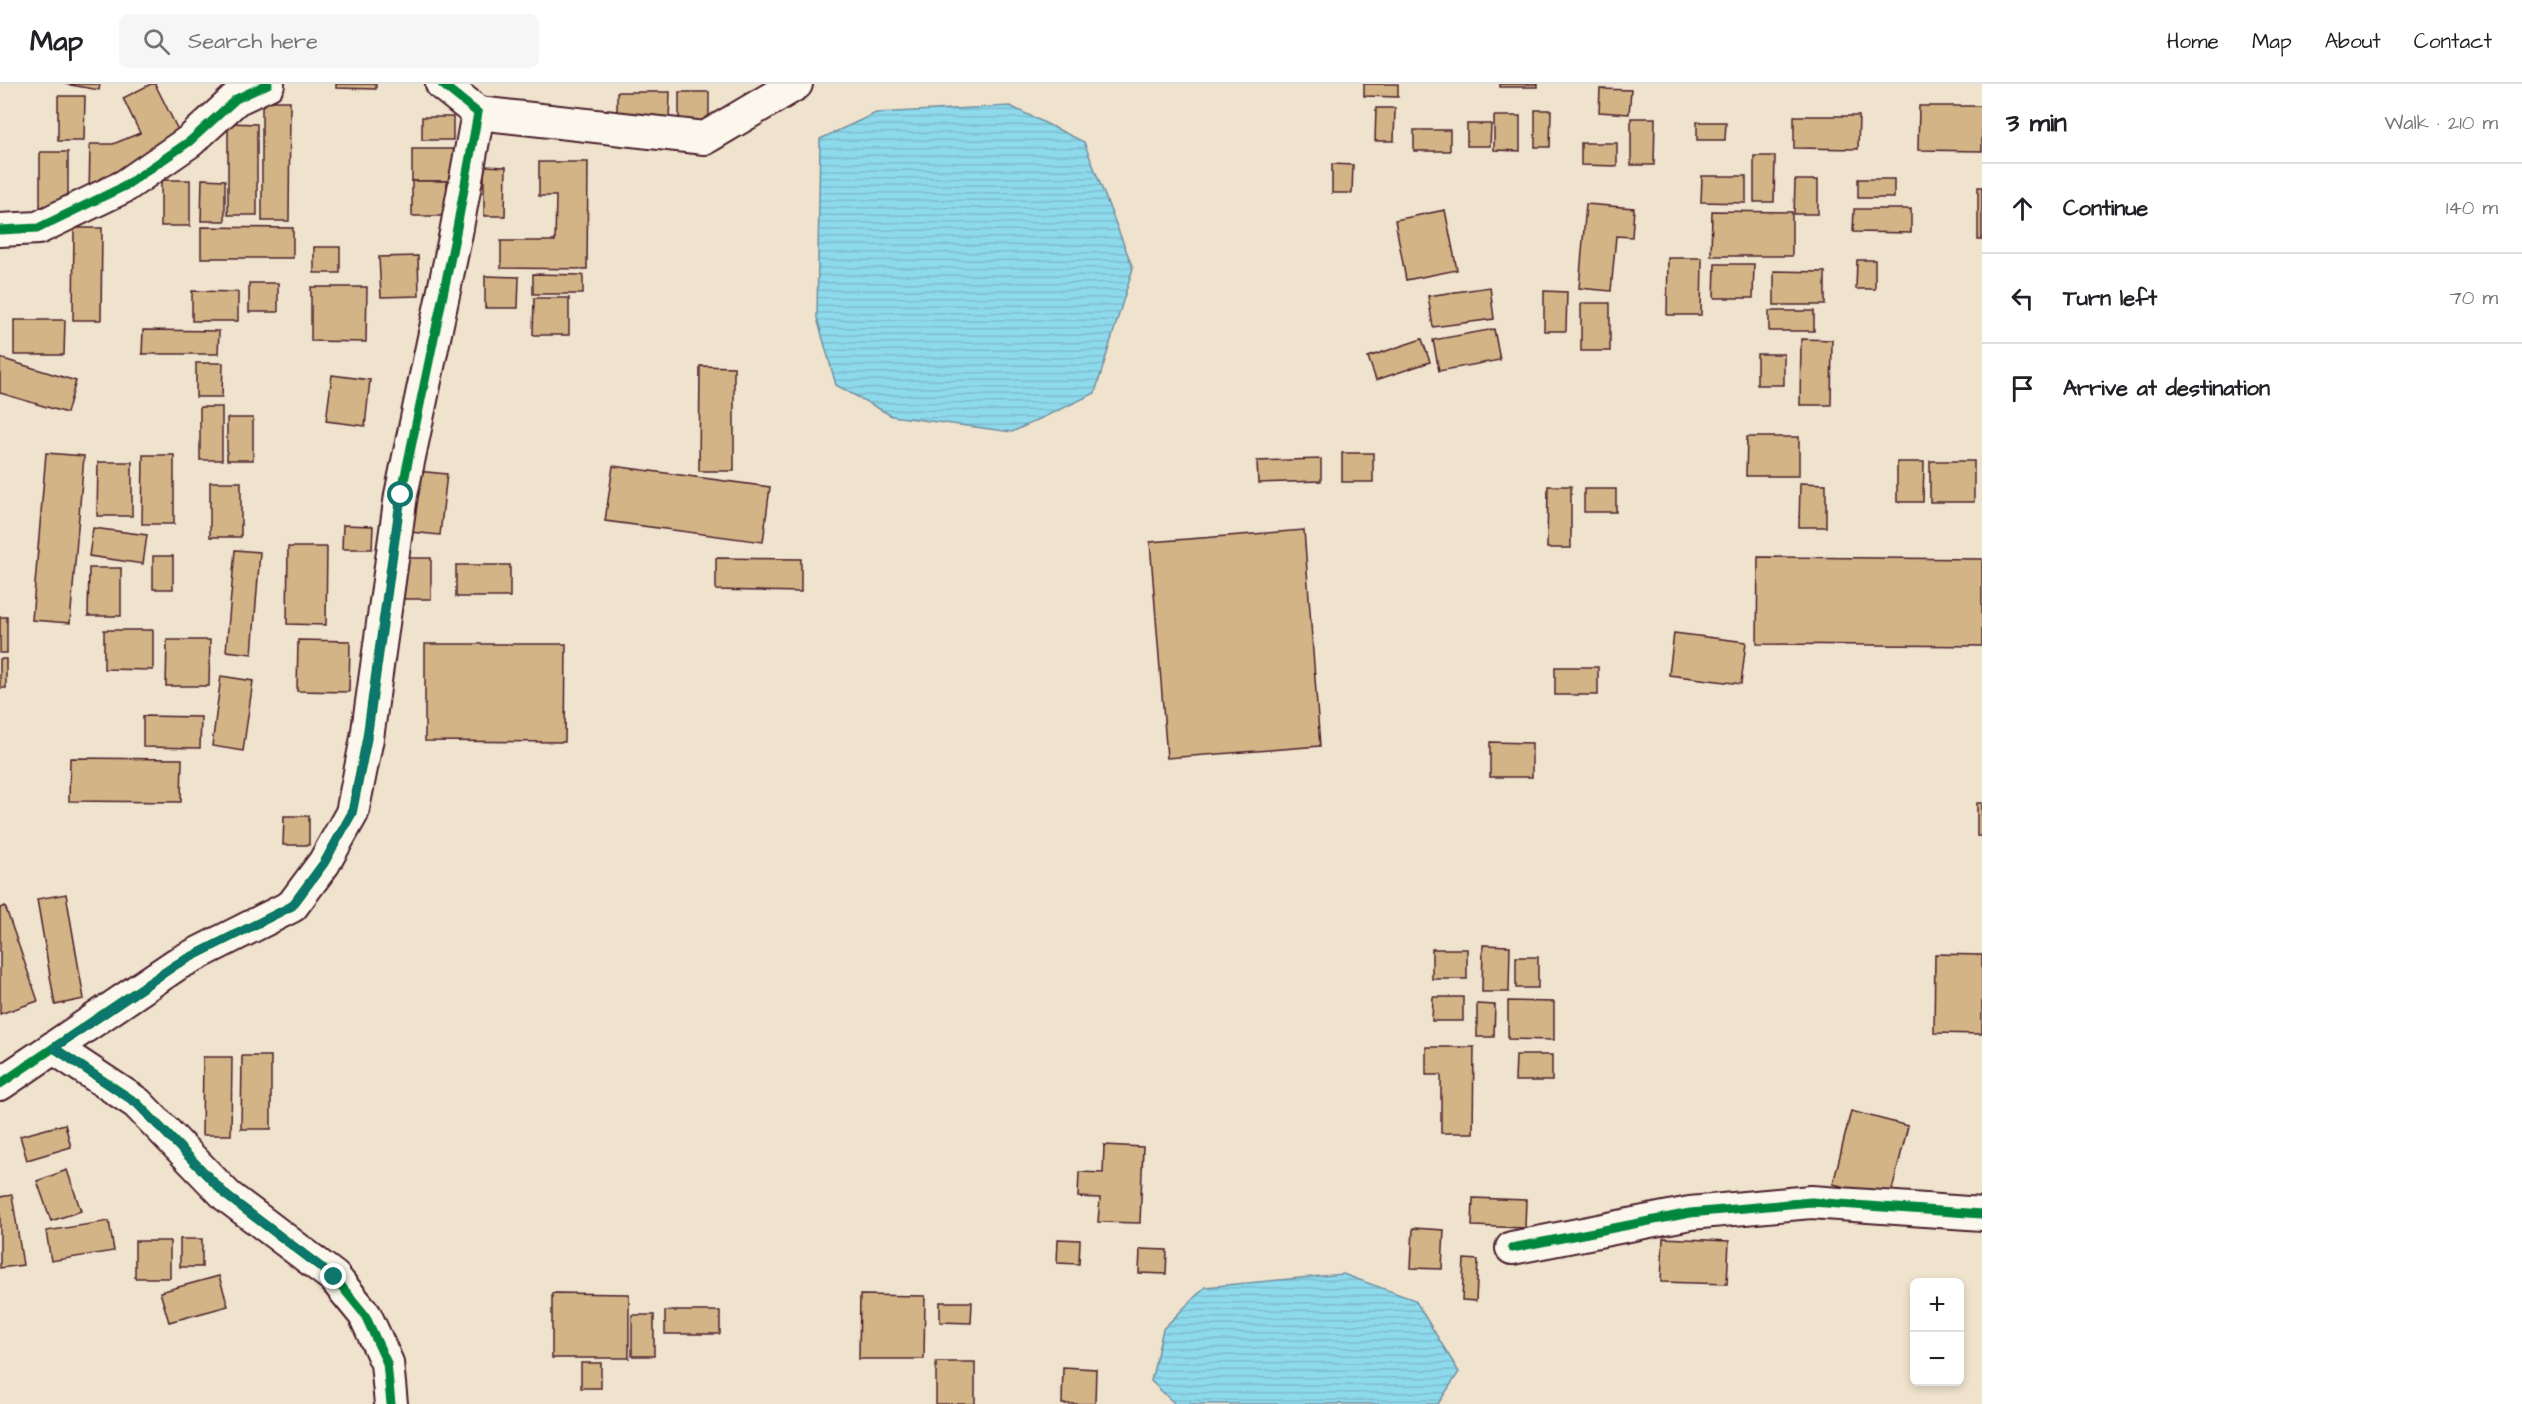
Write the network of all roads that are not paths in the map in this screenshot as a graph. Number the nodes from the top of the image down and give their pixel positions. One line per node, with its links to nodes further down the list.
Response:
1 (268, 84): 5 (street)
2 (442, 84): 4 (street)
3 (796, 84): 4 (street)
4 (478, 112): 6 (street)
5 (0, 230)
6 (54, 1048): 7 (street); 10 (street)
7 (0, 1084)
8 (1982, 1214): 9 (street)
9 (1512, 1248)
10 (391, 1404)

